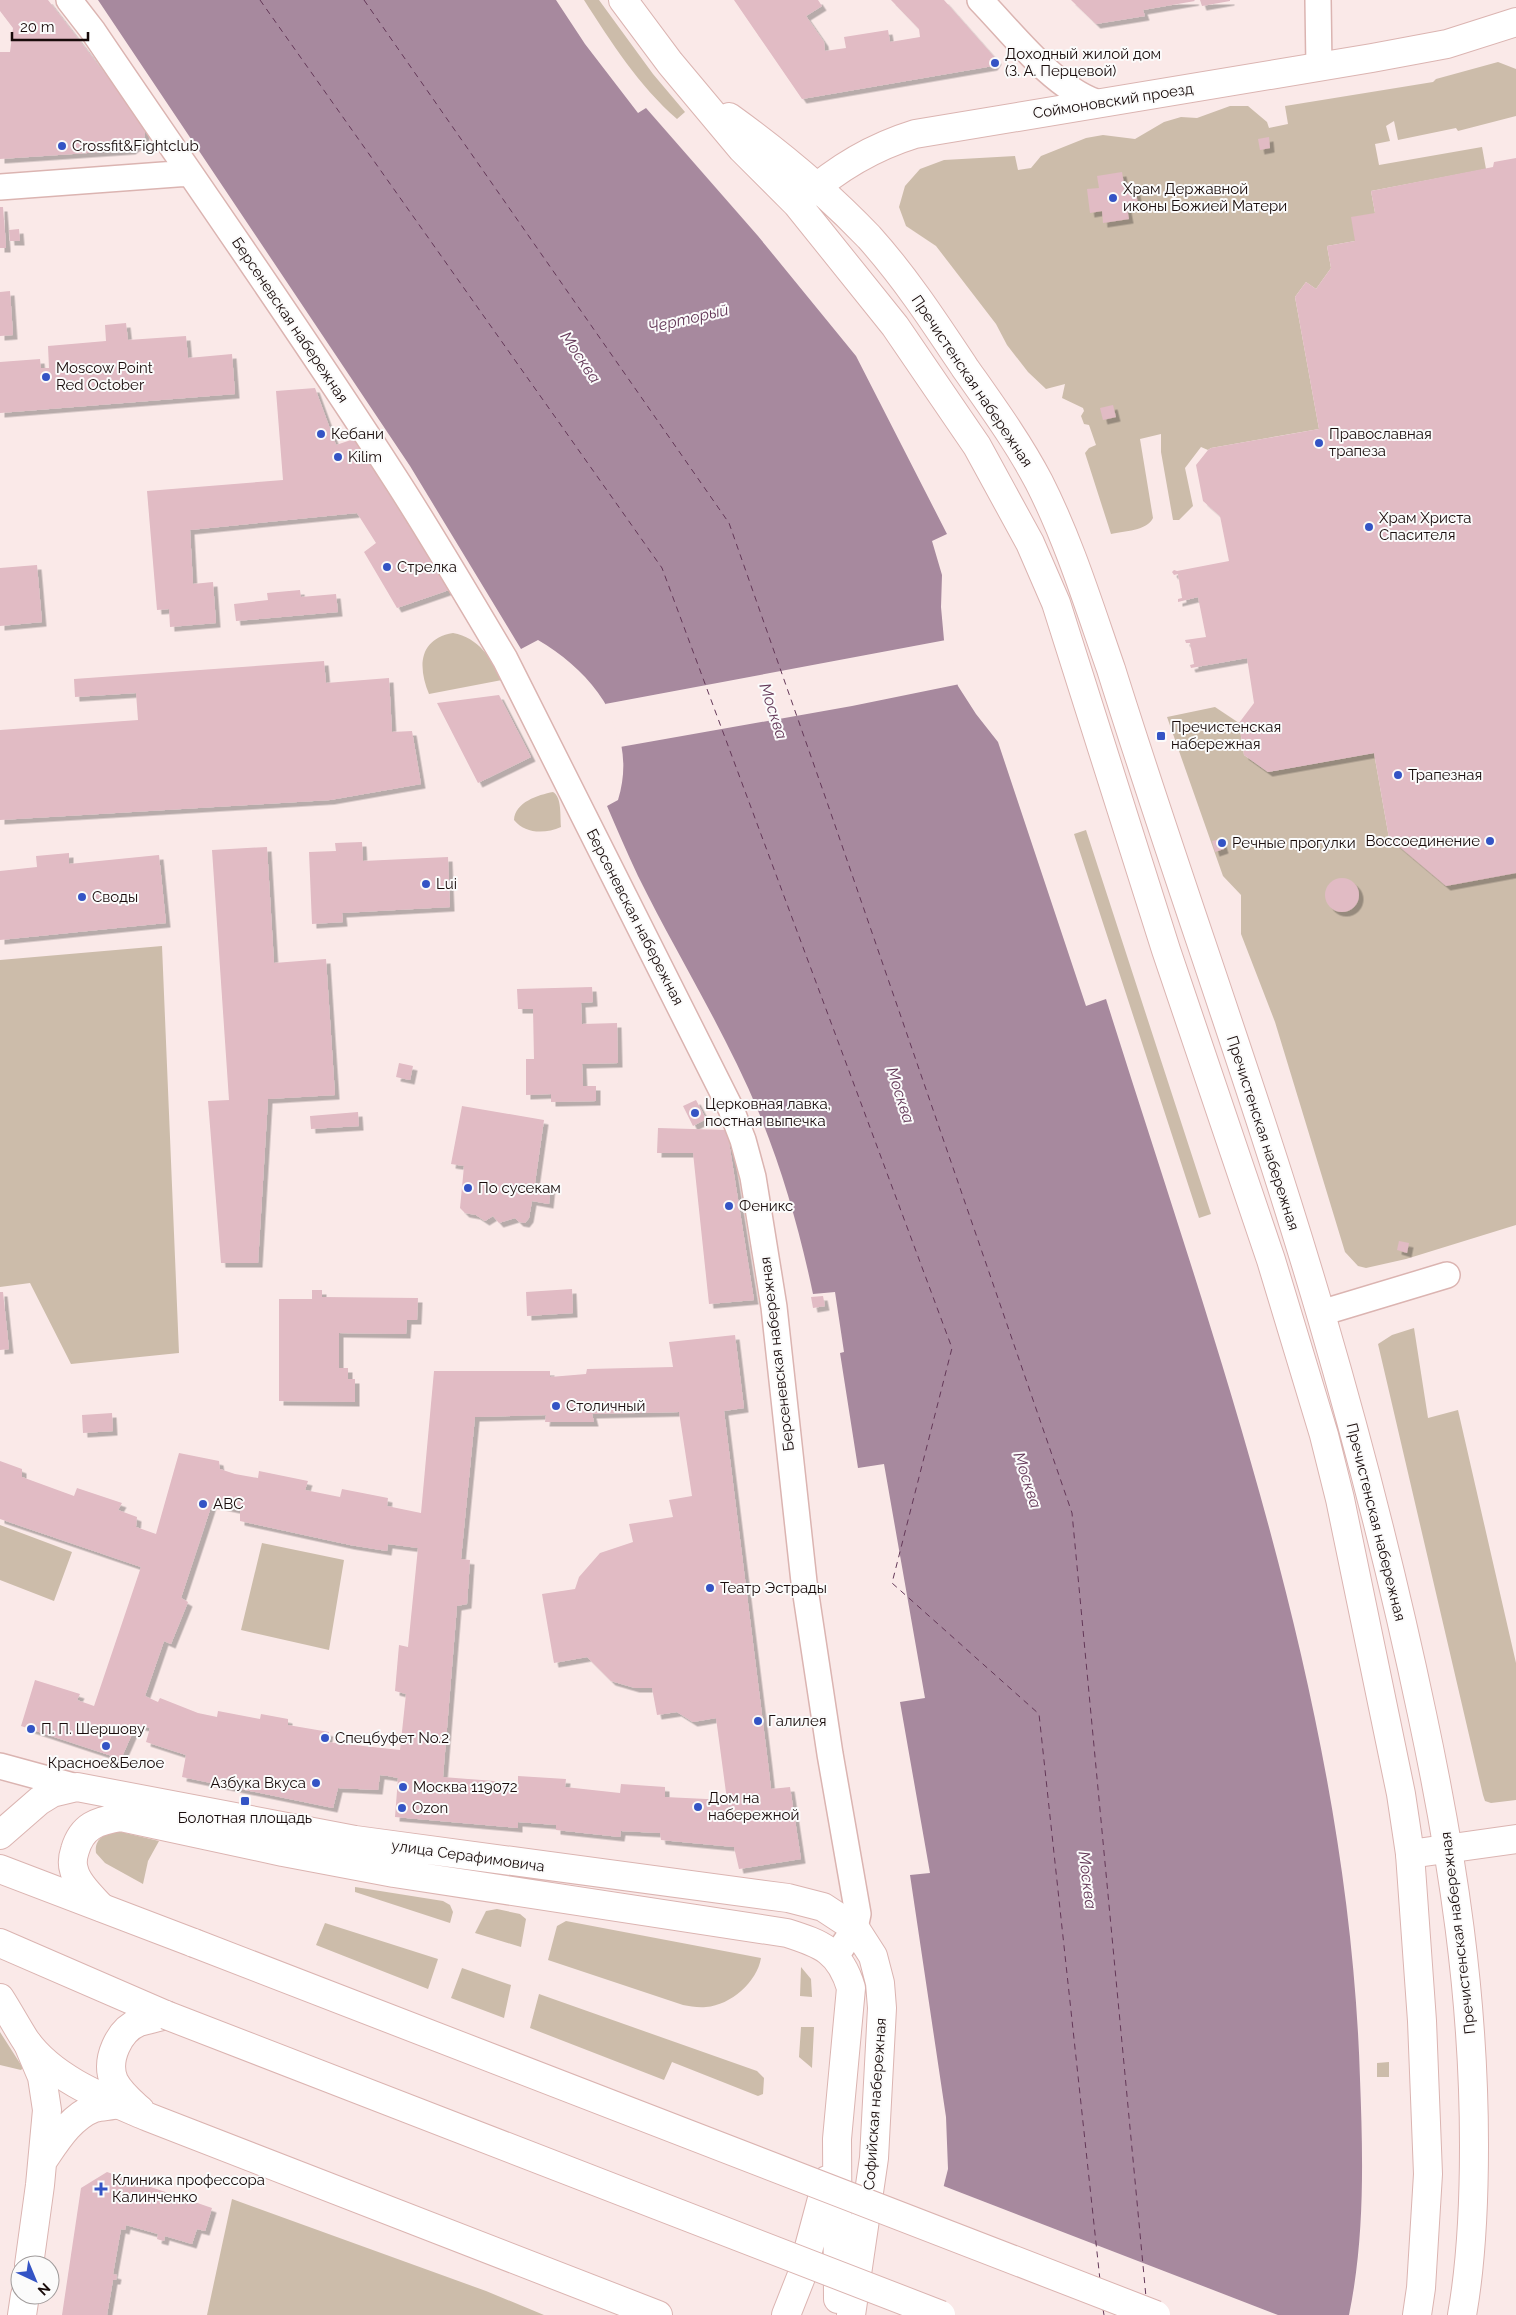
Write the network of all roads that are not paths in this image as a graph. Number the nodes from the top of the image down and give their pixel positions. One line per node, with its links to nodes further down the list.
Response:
1 (69, 0): 11 (street, Берсеневская набережная)
2 (623, 0): 9 (main road, Пречистенская набережная)
3 (980, 0): 10 (street)
4 (1318, 0): 8 (street)
5 (1516, 22): 7 (main road, Соймоновский проезд)
6 (1516, 41): 7 (main road, Соймоновский проезд)
7 (1447, 44): 8 (main road, Соймоновский проезд)
8 (1319, 67): 10 (main road, Соймоновский проезд)
9 (699, 96): 12 (main road, Пречистенская набережная); 14 (main road, Пречистенская набережная)
10 (1096, 102): 12 (main road, Соймоновский проезд)
11 (190, 173): 13 (street); 27 (street, Берсеневская набережная)
12 (817, 186): 14 (main road, Соймоновский проезд); 16 (main road, Пречистенская набережная)
13 (0, 187)
14 (797, 204): 22 (main road, Пречистенская набережная)
15 (1447, 1275): 16 (street)
16 (1320, 1313): 21 (main road, Пречистенская набережная)
17 (0, 1766): 18 (street)
18 (77, 1787): 19 (main road); 24 (main road, улица Серафимовича)
19 (0, 1835)
20 (1516, 1839): 21 (main road)
21 (1450, 1849): 22 (main road); 45 (main road, Пречистенская набережная)
22 (1410, 1854): 44 (main road, Пречистенская набережная)
23 (0, 1869): 26 (main road)
24 (594, 1873): 25 (street); 27 (main road, улица Серафимовича)
25 (586, 1904): 26 (main road, улица Серафимовича); 29 (main road, улица Серафимовича)
26 (100, 1907): 43 (main road, bridge)
27 (855, 1928): 29 (street); 41 (main road, Софийская набережная)
28 (0, 1943): 31 (main road)
29 (836, 1956): 35 (main road, Софийская набережная)
30 (0, 1998): 32 (main road)
31 (166, 2016): 34 (main road); 42 (main road, bridge)
32 (27, 2042): 33 (main road); 36 (main road)
33 (118, 2104): 34 (main road); 36 (main road)
34 (148, 2117): 38 (main road)
35 (837, 2139): 39 (main road); 40 (main road, Софийская набережная)
36 (43, 2161): 37 (main road)
37 (30, 2255)
38 (658, 2315)
39 (786, 2315)
40 (838, 2315)
41 (851, 2315)
42 (941, 2315)
43 (1156, 2315)
44 (1417, 2315)
45 (1462, 2315)

